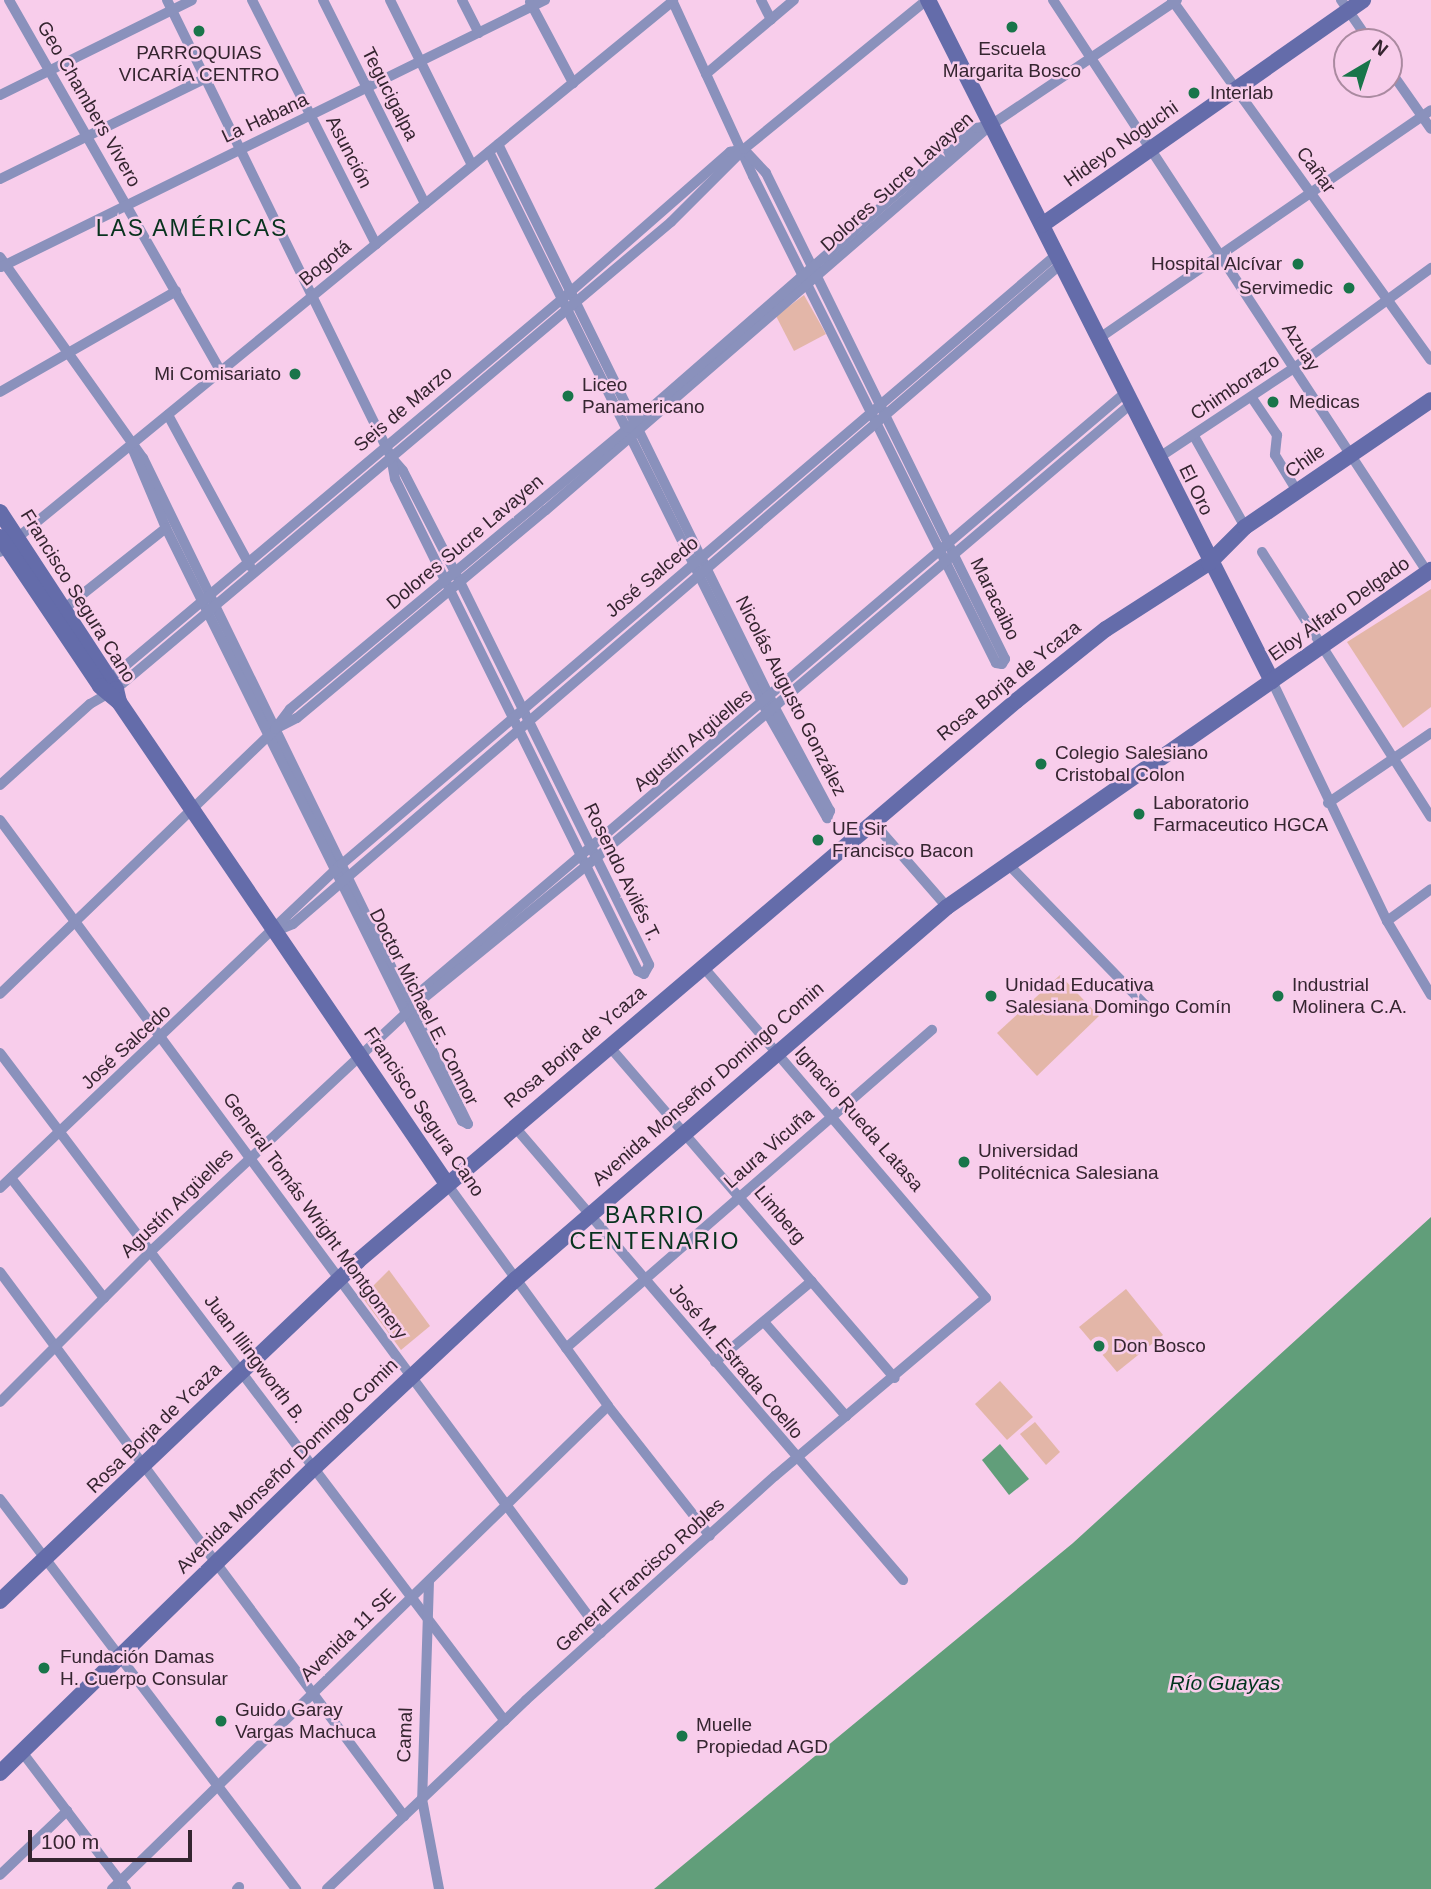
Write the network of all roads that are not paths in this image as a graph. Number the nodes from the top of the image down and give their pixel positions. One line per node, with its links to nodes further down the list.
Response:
1 (9, 0): 23 (street, Geo Chambers Vivero)
2 (192, 0): 16 (street)
3 (252, 0): 32 (street, Asunción)
4 (323, 0): 28 (street, Tegucigalpa)
5 (390, 0): 22 (street)
6 (462, 0): 20 (street)
7 (545, 0): 15 (street, La Habana)
8 (761, 0): 18 (street)
9 (794, 0): 18 (street)
10 (927, 0): 33 (main road, El Oro); 37 (street, Seis de Marzo)
11 (1053, 0): 21 (street, Azuay)
12 (1363, 0): 17 (main road, Hideyo Noguchi)
13 (672, 1): 24 (street, Maracaibo); 26 (street, Bogotá)
14 (1174, 1): 21 (street, Dolores Sucre Lavayen); 29 (street, Cañar)
15 (531, 3): 20 (street, La Habana); 26 (street)
16 (170, 5): 23 (street); 25 (street, Rosendo Avilés T.)
17 (1345, 5): 19 (street); 29 (main road, Hideyo Noguchi)
18 (771, 20): 24 (street)
19 (1361, 28)
20 (479, 33): 22 (street, La Habana)
21 (1088, 57): 33 (street, Dolores Sucre Lavayen); 38 (street, Azuay)
22 (420, 61): 28 (street, La Habana); 41 (street)
23 (50, 71): 30 (street); 35 (street, Geo Chambers Vivero)
24 (706, 74): 37 (street, Maracaibo)
25 (206, 78): 35 (street); 39 (street, Rosendo Avilés T.)
26 (573, 83): 36 (street, Bogotá)
27 (1403, 85): 31 (street)
28 (368, 87): 32 (street, La Habana); 45 (street, Tegucigalpa)
29 (1236, 89): 38 (main road, Hideyo Noguchi); 43 (street, Cañar)
30 (0, 96)
31 (1427, 113): 34 (street); 43 (street)
32 (311, 116): 39 (street, La Habana); 48 (street, Asunción)
33 (991, 125): 47 (main road, El Oro); 53 (street, Dolores Sucre Lavayen)
34 (1431, 129)
35 (86, 135): 42 (street); 44 (street, Geo Chambers Vivero)
36 (498, 144): 40 (street, Bogotá); 46 (street, Nicolás Augusto González)
37 (744, 149): 53 (street, Maracaibo); 57 (street, Seis de Marzo)
38 (1151, 149): 47 (main road, Hideyo Noguchi); 49 (street, Azuay)
39 (241, 150): 44 (street, La Habana); 55 (street, Rosendo Avilés T.)
40 (489, 152): 41 (street, Bogotá); 46 (street, Nicolás Augusto González)
41 (472, 165): 45 (street, Bogotá)
42 (0, 179)
43 (1311, 194): 49 (street); 56 (street, Cañar)
44 (126, 203): 51 (street, La Habana); 54 (street, Geo Chambers Vivero)
45 (425, 204): 48 (street, Bogotá)
46 (529, 221): 57 (street, Nicolás Augusto González)
47 (1041, 225): 50 (main road, El Oro)
48 (376, 244): 55 (street, Bogotá)
49 (1221, 257): 58 (street); 61 (street, Azuay)
50 (1059, 259): 58 (main road, El Oro); 67 (street, José Salcedo)
51 (2, 263): 59 (street, Doctor Michael E. Connor)
52 (1431, 268): 56 (street, Chimborazo)
53 (809, 275): 67 (street, Maracaibo); 69 (street, Dolores Sucre Lavayen)
54 (176, 291): 59 (street); 62 (street, Geo Chambers Vivero)
55 (312, 296): 62 (street, Bogotá); 72 (street, Rosendo Avilés T.)
56 (1387, 300): 60 (street, Cañar); 61 (street, Chimborazo)
57 (568, 301): 69 (street, Nicolás Augusto González); 72 (street, Seis de Marzo)
58 (1098, 339): 65 (main road, El Oro)
59 (65, 355): 63 (street); 71 (street, Doctor Michael E. Connor)
60 (1431, 360)
61 (1294, 368): 64 (street, Chimborazo); 73 (street, Azuay)
62 (222, 371): 68 (street, Bogotá)
63 (0, 392)
64 (1252, 397): 70 (street, Chimborazo); 75 (street)
65 (1129, 398): 74 (main road, El Oro); 83 (street, Agustín Argüelles)
66 (1431, 400): 73 (main road, Chile)
67 (878, 414): 83 (street, Maracaibo); 85 (street, José Salcedo)
68 (168, 415): 71 (street, Bogotá); 86 (street)
69 (633, 429): 85 (street, Nicolás Augusto González); 88 (street, Dolores Sucre Lavayen)
70 (1194, 436): 74 (street, Chimborazo); 79 (street)
71 (131, 445): 80 (street, Doctor Michael E. Connor); 81 (street, Bogotá); 89 (street, Doctor Michael E. Connor)
72 (389, 452): 76 (street, Seis de Marzo); 78 (street, Seis de Marzo); 88 (street, Rosendo Avilés T.)
73 (1350, 455): 75 (main road, Chile); 87 (street, Azuay)
74 (1158, 458): 84 (main road, El Oro)
75 (1297, 491): 79 (main road, Chile)
76 (309, 510): 78 (street); 86 (street, Seis de Marzo)
77 (0, 512): 81 (main road, Francisco Segura Cano)
78 (317, 520): 86 (street, Seis de Marzo)
79 (1245, 527): 84 (main road, Chile)
80 (166, 528): 89 (street, Doctor Michael E. Connor); 90 (street)
81 (6, 543): 90 (main road, Francisco Segura Cano)
82 (1262, 552): 91 (street)
83 (947, 554): 83 (street, Maracaibo); 94 (street, Agustín Argüelles)
84 (1209, 563): 92 (main road, El Oro); 106 (main road, Rosa Borja de Ycaza)
85 (702, 566): 94 (street, Nicolás Augusto González); 95 (street, José Salcedo)
86 (251, 567): 89 (street, Seis de Marzo)
87 (1429, 571): 91 (main road, Eloy Alfaro Delgado)
88 (453, 581): 95 (street, Rosendo Avilés T.); 96 (street, Dolores Sucre Lavayen)
89 (210, 602): 93 (street, Seis de Marzo); 96 (street, Doctor Michael E. Connor)
90 (60, 612): 93 (main road, Francisco Segura Cano)
91 (1322, 647): 92 (main road, Eloy Alfaro Delgado); 98 (street)
92 (1272, 681): 102 (street, El Oro); 109 (main road, Avenida Monseñor Domingo Comin)
93 (110, 691): 100 (street, Seis de Marzo); 103 (main road, Francisco Segura Cano)
94 (769, 706): 94 (street, Nicolás Augusto González); 99 (street, Agustín Argüelles)
95 (521, 720): 101 (street, José Salcedo); 107 (street, Rosendo Avilés T.)
96 (272, 732): 103 (street, Dolores Sucre Lavayen); 110 (street, Doctor Michael E. Connor)
97 (1431, 733): 98 (street)
98 (1393, 760): 102 (street); 104 (street)
99 (677, 783): 107 (street, Agustín Argüelles); 108 (street, Agustín Argüelles)
100 (0, 785)
101 (428, 801): 110 (street, José Salcedo); 111 (street, José Salcedo)
102 (1328, 803): 115 (street, El Oro)
103 (192, 806): 114 (street, Dolores Sucre Lavayen); 116 (main road, Francisco Segura Cano)
104 (1431, 817)
105 (0, 820): 114 (street, General Tomás Wright Montgomery)
106 (872, 821): 113 (street); 118 (main road, Rosa Borja de Ycaza)
107 (587, 851): 108 (street, Rosendo Avilés T.); 117 (street, Agustín Argüelles)
108 (592, 862): 108 (street, Rosendo Avilés T.); 117 (street, Agustín Argüelles)
109 (1007, 863): 113 (main road, Avenida Monseñor Domingo Comin); 121 (street)
110 (339, 867): 111 (street, Doctor Michael E. Connor); 116 (street, José Salcedo)
111 (345, 879): 116 (street, José Salcedo); 122 (street, Doctor Michael E. Connor)
112 (1431, 889): 115 (street)
113 (947, 907): 126 (main road, Avenida Monseñor Domingo Comin)
114 (74, 922): 119 (street, Dolores Sucre Lavayen); 124 (street, General Tomás Wright Montgomery)
115 (1387, 922): 120 (street, El Oro)
116 (275, 931): 124 (street, José Salcedo); 128 (main road, Francisco Segura Cano)
117 (497, 934): 122 (street, Agustín Argüelles)
118 (702, 965): 125 (main road, Rosa Borja de Ycaza); 126 (street, Ignacio Rueda Latasa)
119 (0, 994)
120 (1431, 995)
121 (1146, 1006)
122 (410, 1010): 122 (street, Doctor Michael E. Connor); 128 (street, Agustín Argüelles)
123 (932, 1030): 129 (street, Laura Vicuña)
124 (161, 1037): 132 (street, José Salcedo); 133 (street, General Tomás Wright Montgomery)
125 (609, 1046): 130 (main road, Rosa Borja de Ycaza); 131 (street, Limberg)
126 (777, 1050): 129 (street, Ignacio Rueda Latasa); 131 (main road, Avenida Monseñor Domingo Comin)
127 (0, 1053): 132 (street, Juan Illingworth B.)
128 (360, 1055): 133 (street, Agustín Argüelles); 135 (main road, Francisco Segura Cano)
129 (832, 1116): 137 (street, Laura Vicuña); 146 (street, Ignacio Rueda Latasa)
130 (514, 1126): 135 (main road, Rosa Borja de Ycaza); 138 (street, José M. Estrada Coello)
131 (685, 1131): 137 (street, Limberg); 138 (main road, Avenida Monseñor Domingo Comin)
132 (60, 1132): 134 (street, José Salcedo); 139 (street, Juan Illingworth B.)
133 (250, 1158): 139 (street, Agustín Argüelles); 143 (street, General Tomás Wright Montgomery)
134 (11, 1178): 136 (street, José Salcedo); 145 (street)
135 (447, 1184): 141 (street, Francisco Segura Cano); 143 (main road, Rosa Borja de Ycaza)
136 (0, 1188)
137 (740, 1196): 142 (street, Laura Vicuña); 144 (street, Limberg)
138 (590, 1215): 141 (main road, Avenida Monseñor Domingo Comin); 142 (street, José M. Estrada Coello)
139 (152, 1251): 145 (street, Agustín Argüelles); 151 (street, Juan Illingworth B.)
140 (0, 1272): 148 (street)
141 (516, 1279): 149 (street, Francisco Segura Cano); 152 (main road, Avenida Monseñor Domingo Comin)
142 (645, 1279): 149 (street, Laura Vicuña); 150 (street, José M. Estrada Coello)
143 (340, 1280): 151 (main road, Rosa Borja de Ycaza); 152 (street, General Tomás Wright Montgomery)
144 (813, 1281): 147 (street); 153 (street, Limberg)
145 (104, 1298): 148 (street, Agustín Argüelles)
146 (986, 1298): 153 (street, General Francisco Robles)
147 (764, 1322): 150 (street); 156 (street)
148 (55, 1347): 154 (street, Agustín Argüelles); 158 (street)
149 (566, 1348): 155 (street, Francisco Segura Cano)
150 (715, 1362): 157 (street, José M. Estrada Coello)
151 (242, 1373): 158 (main road, Rosa Borja de Ycaza); 159 (street, Juan Illingworth B.)
152 (412, 1376): 159 (main road, Avenida Monseñor Domingo Comin); 161 (street, General Tomás Wright Montgomery)
153 (895, 1378): 156 (street, General Francisco Robles)
154 (0, 1402)
155 (608, 1406): 161 (street, Avenida 11 SE); 162 (street, Francisco Segura Cano)
156 (846, 1416): 157 (street, General Francisco Robles)
157 (796, 1459): 162 (street, General Francisco Robles); 166 (street, José M. Estrada Coello)
158 (145, 1466): 163 (main road, Rosa Borja de Ycaza); 164 (street)
159 (315, 1466): 164 (main road, Avenida Monseñor Domingo Comin); 167 (street, Juan Illingworth B.)
160 (0, 1499): 163 (street)
161 (507, 1505): 165 (street, Avenida 11 SE); 170 (street, General Tomás Wright Montgomery)
162 (710, 1536): 170 (street, General Francisco Robles)
163 (48, 1558): 168 (main road, Rosa Borja de Ycaza); 171 (street)
164 (217, 1562): 171 (main road, Avenida Monseñor Domingo Comin); 172 (street)
165 (429, 1580): 167 (street, Avenida 11 SE); 169 (street, Camal)
166 (902, 1580)
167 (413, 1597): 169 (street, Juan Illingworth B.); 172 (street, Avenida 11 SE)
168 (0, 1601)
169 (428, 1619): 173 (street, Juan Illingworth B.); 177 (street, Camal)
170 (601, 1633): 173 (street, General Francisco Robles)
171 (122, 1655): 174 (main road, Avenida Monseñor Domingo Comin); 176 (street)
172 (314, 1692): 176 (street, Avenida 11 SE); 179 (street)
173 (505, 1721): 177 (street, General Francisco Robles)
174 (22, 1752): 175 (main road, Avenida Monseñor Domingo Comin); 178 (street)
175 (0, 1773)
176 (218, 1786): 181 (street, Avenida 11 SE); 182 (street)
177 (422, 1799): 179 (street, General Francisco Robles); 184 (street, Camal)
178 (67, 1811): 180 (street); 181 (street)
179 (404, 1816): 183 (street, General Francisco Robles)
180 (0, 1875)
181 (119, 1886)
182 (296, 1889)
183 (327, 1889)
184 (439, 1889)

